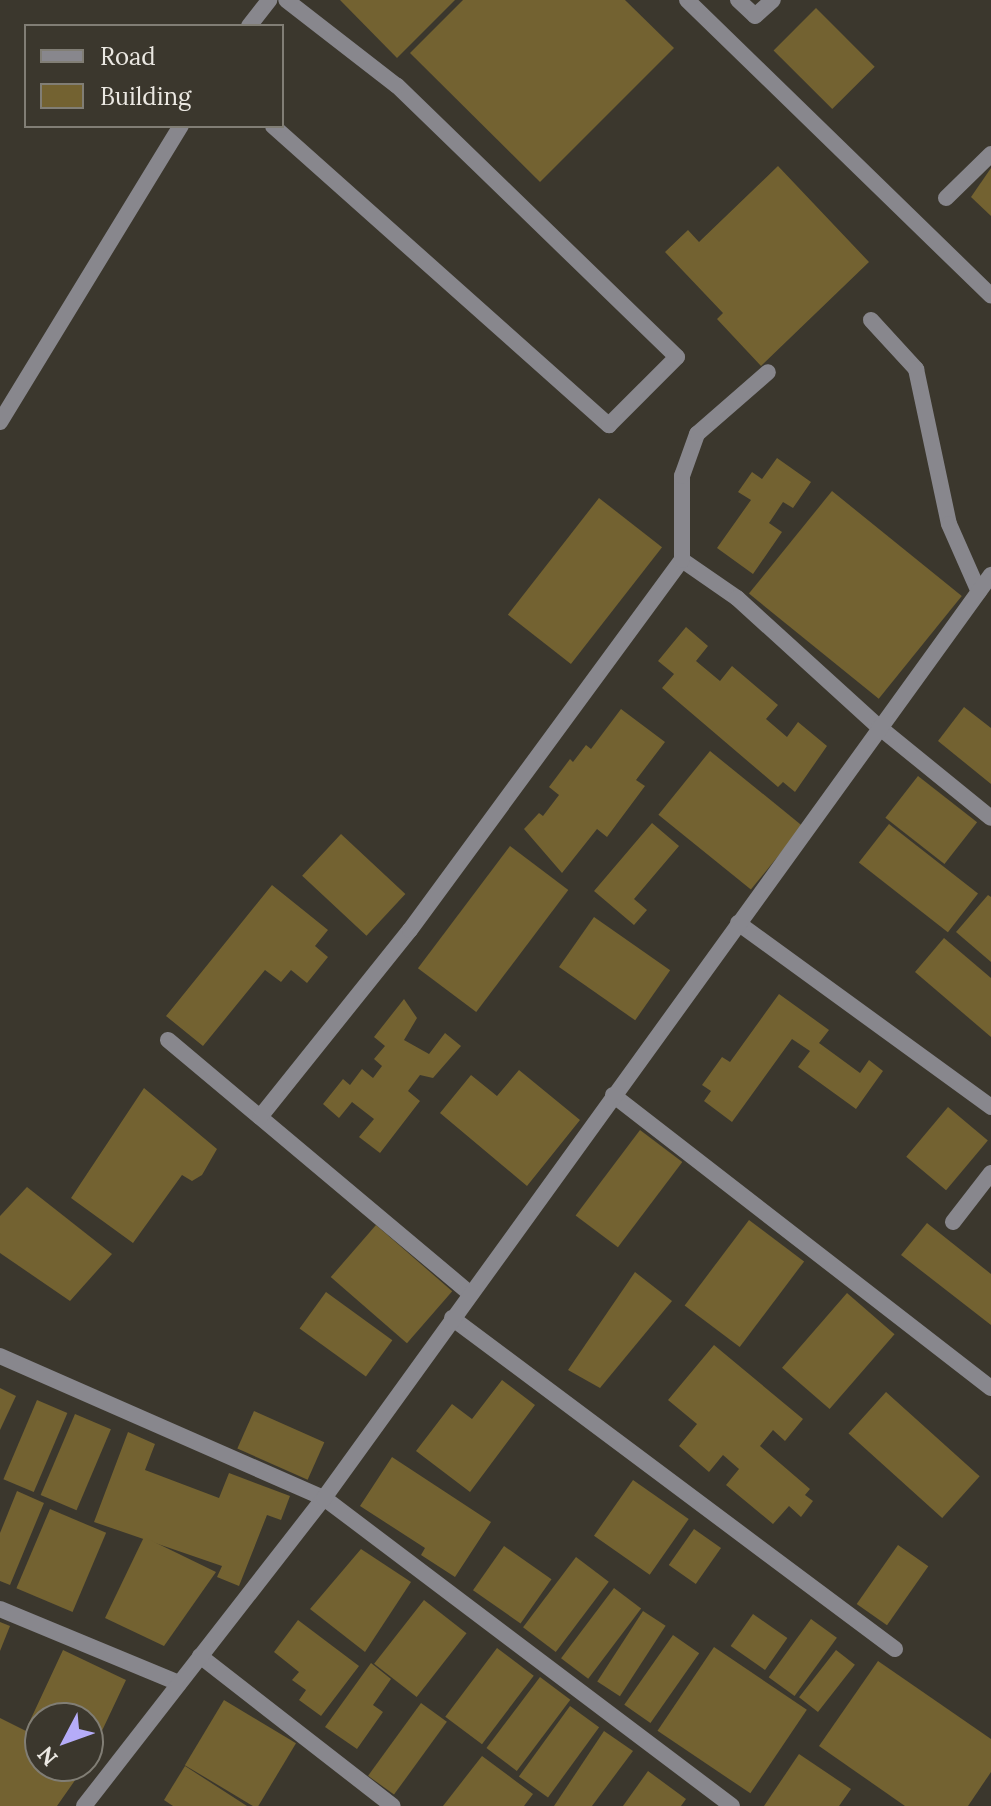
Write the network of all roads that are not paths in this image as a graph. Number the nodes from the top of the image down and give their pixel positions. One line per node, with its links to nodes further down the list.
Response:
1 (269, 0): 6 (street)
2 (286, 0): 8 (street)
3 (687, 0): 11 (street)
4 (738, 0): 5 (street)
5 (773, 0)
6 (251, 24)
7 (180, 128): 14 (street)
8 (275, 128)
9 (991, 154): 10 (street)
10 (946, 198)
11 (991, 296)
12 (871, 320): 17 (street)
13 (768, 372): 15 (street)
14 (0, 422)
15 (682, 560): 18 (street); 24 (street)
16 (991, 575): 17 (street)
17 (979, 592): 18 (street)
18 (879, 727): 19 (street); 20 (street)
19 (991, 818)
20 (738, 923): 22 (street); 23 (street)
21 (168, 1040): 24 (street)
22 (613, 1095): 27 (street); 30 (street)
23 (991, 1107)
24 (260, 1117): 27 (street)
25 (991, 1173): 26 (street)
26 (953, 1222)
27 (470, 1293): 28 (street)
28 (452, 1318): 31 (street); 33 (street)
29 (0, 1356): 31 (street)
30 (991, 1388)
31 (324, 1498): 34 (street); 38 (street)
32 (0, 1609): 35 (street)
33 (895, 1649)
34 (200, 1656): 35 (street); 37 (street)
35 (179, 1683): 36 (street)
36 (84, 1806)
37 (393, 1806)
38 (732, 1806)

